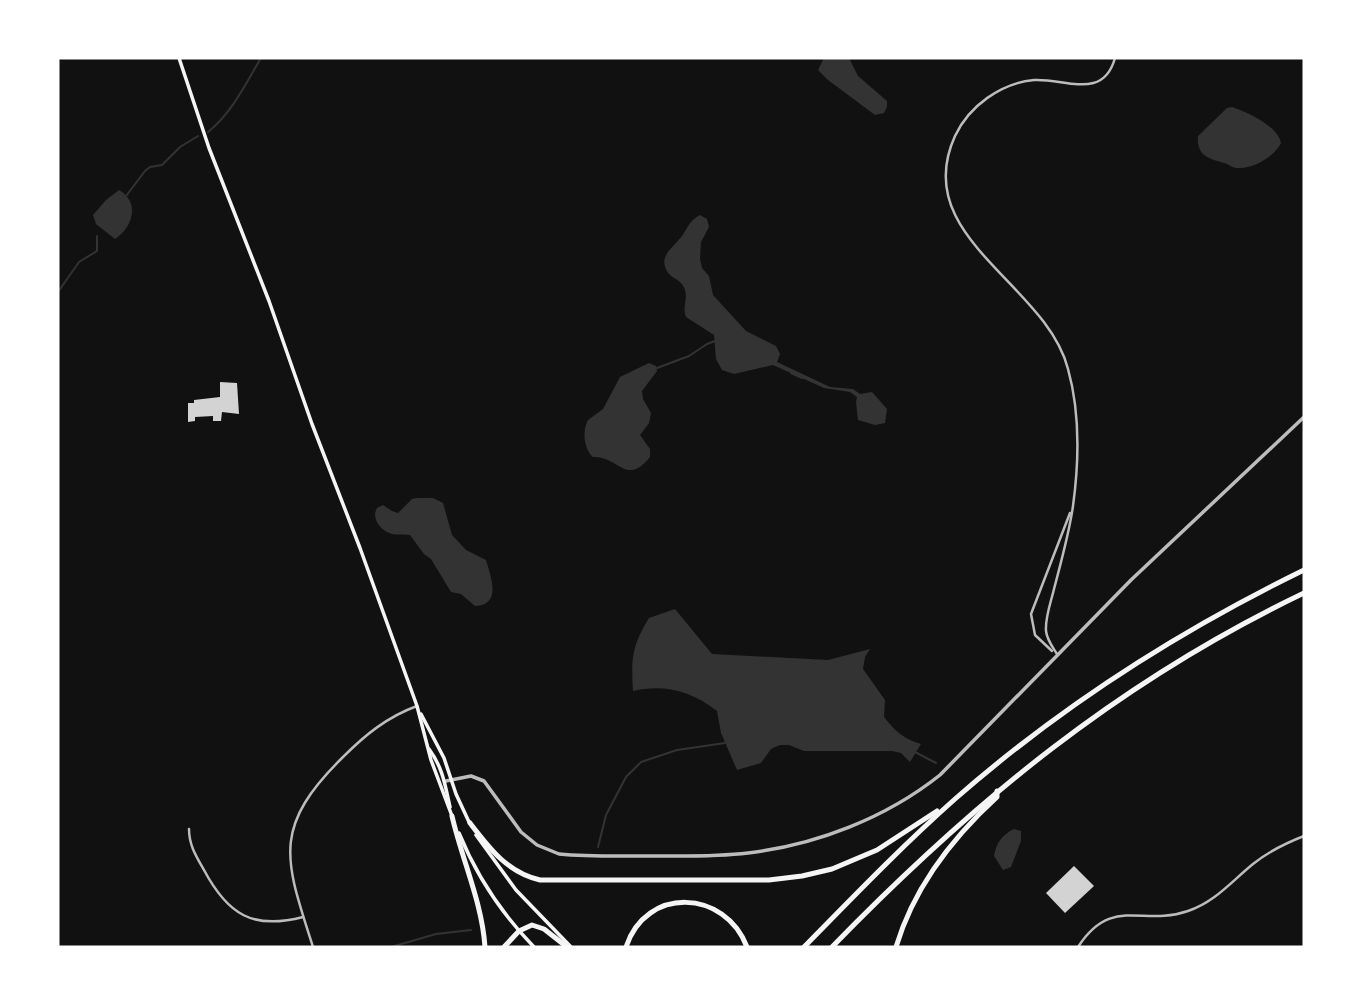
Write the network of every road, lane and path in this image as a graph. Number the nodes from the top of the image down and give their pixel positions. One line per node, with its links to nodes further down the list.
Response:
1 (178, 58): 8 (main road)
2 (1115, 58): 4 (street)
3 (1304, 417): 7 (street)
4 (1073, 506): 7 (street); 7 (street)
5 (1304, 570): 12 (highway)
6 (1304, 593): 11 (highway)
7 (1056, 654): 10 (street)
8 (417, 706): 9 (main road); 10 (main road); 17 (street)
9 (428, 748): 10 (main road); 13 (main road)
10 (448, 780): 13 (main road); 14 (main road)
11 (997, 791): 27 (highway); 28 (highway)
12 (956, 797): 14 (highway); 26 (highway)
13 (452, 816): 18 (main road); 20 (highway)
14 (470, 824): 23 (main road)
15 (189, 829): 17 (street)
16 (1304, 836): 29 (street)
17 (303, 917): 19 (street)
18 (519, 931): 21 (highway); 22 (main road); 23 (highway)
19 (313, 947)
20 (485, 947)
21 (504, 947)
22 (534, 947)
23 (569, 947)
24 (626, 947): 25 (highway)
25 (747, 947)
26 (804, 947)
27 (833, 947)
28 (896, 947)
29 (1078, 947)

